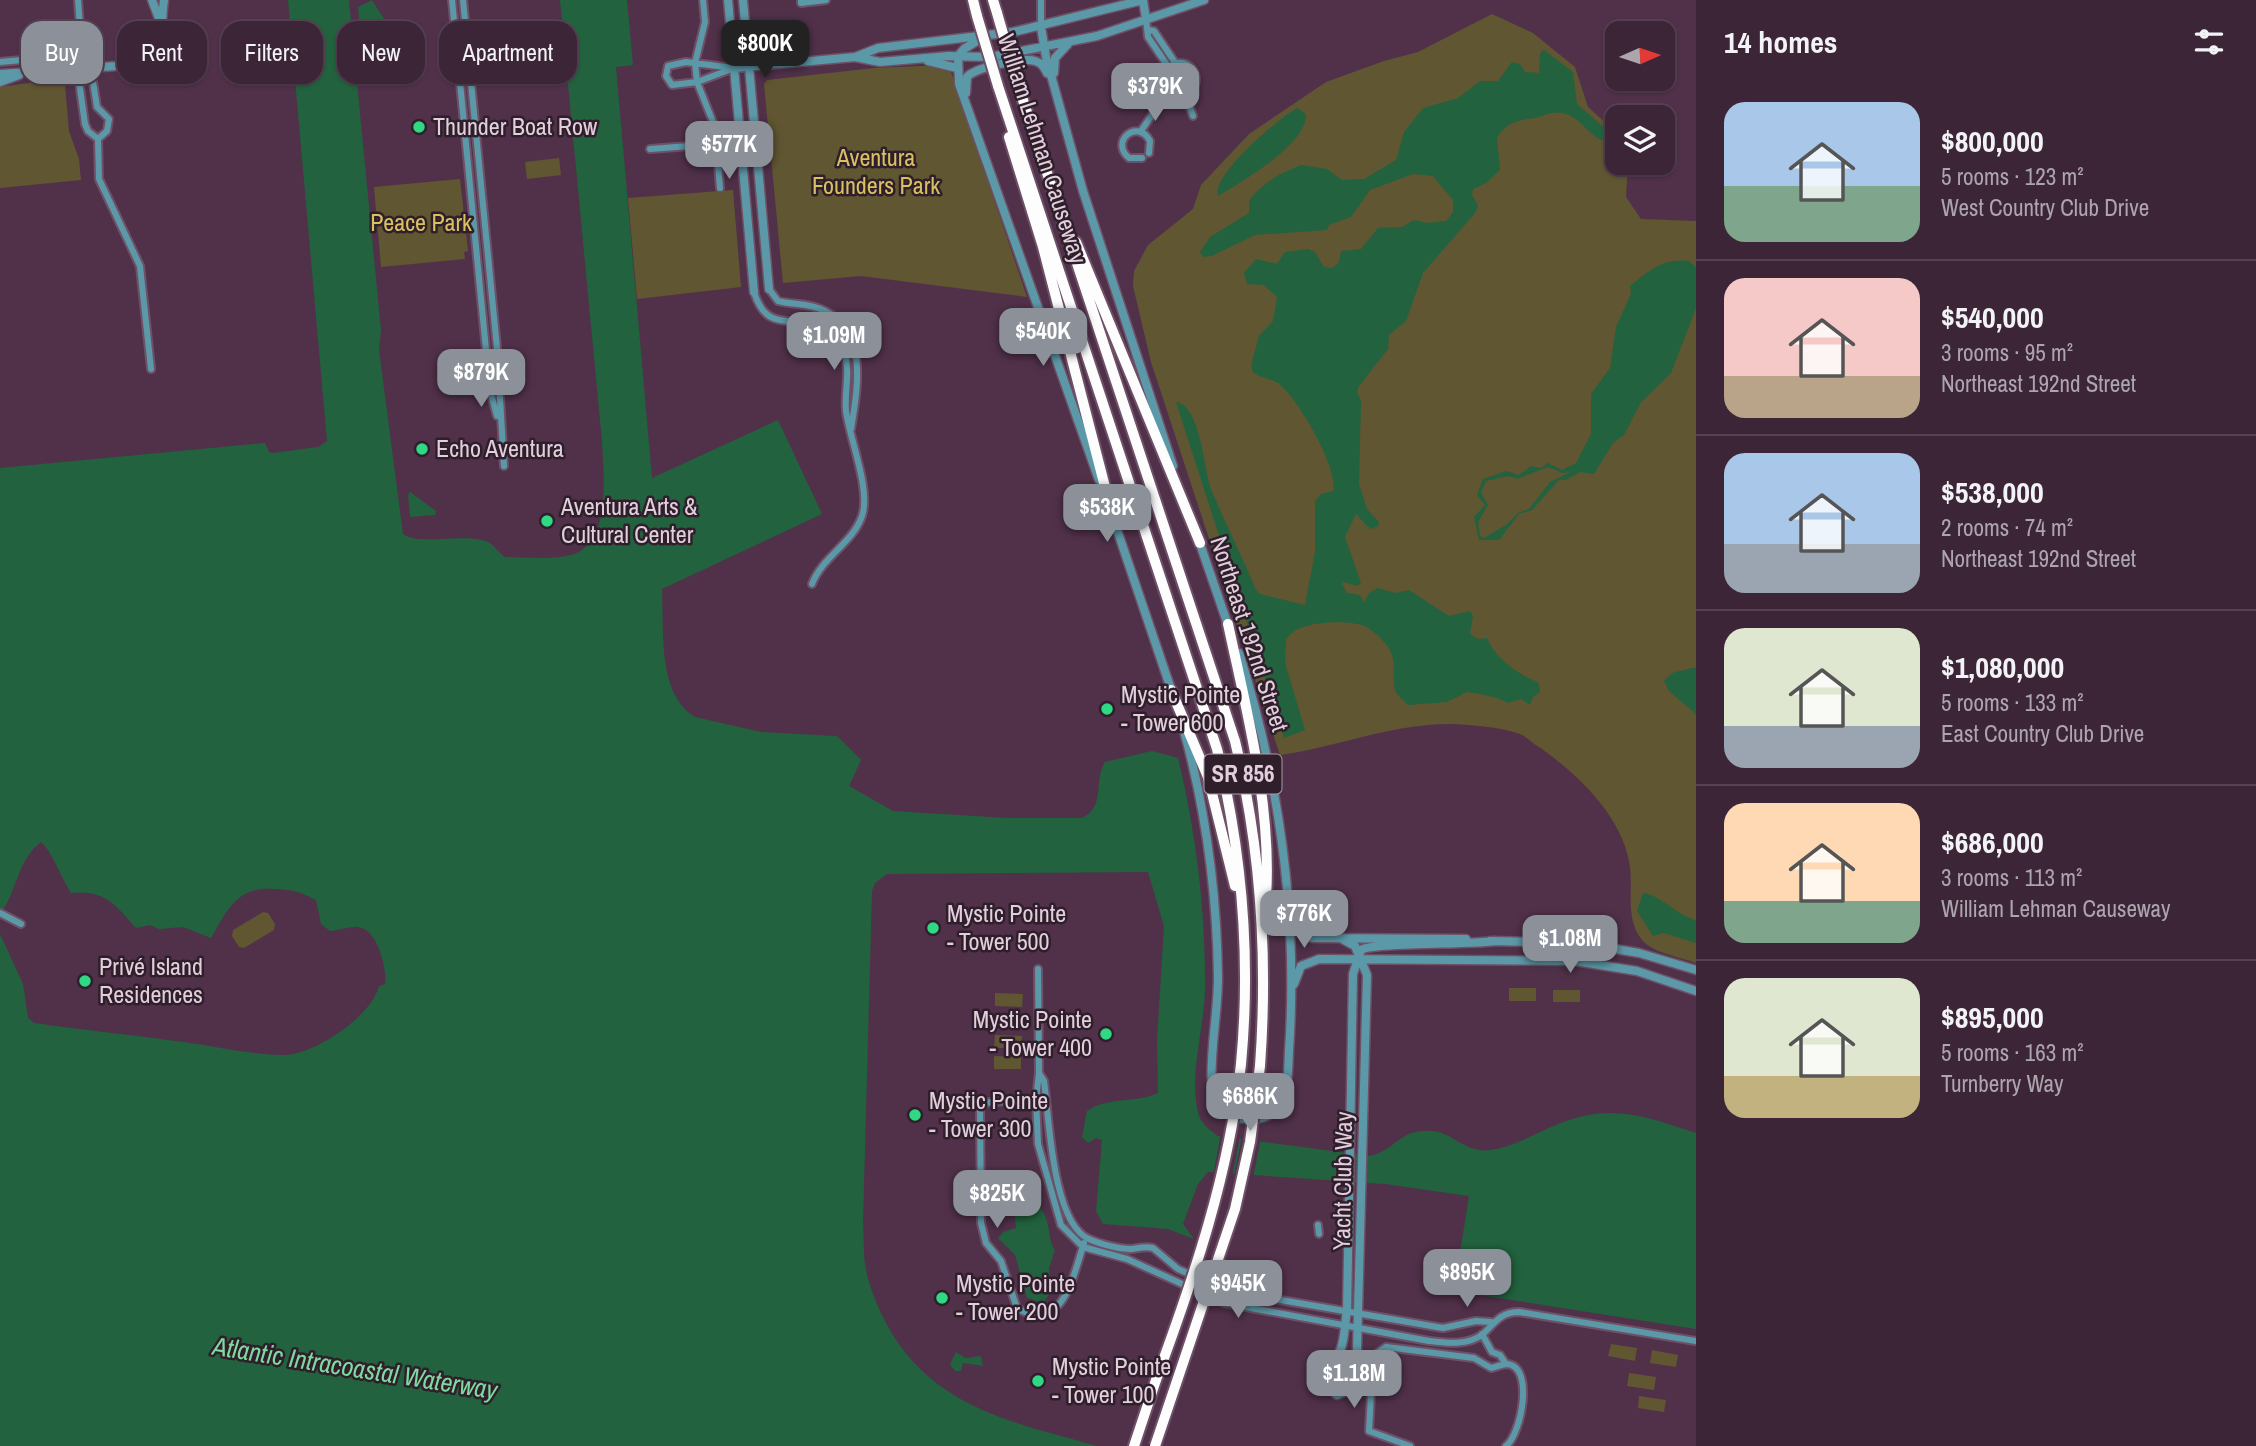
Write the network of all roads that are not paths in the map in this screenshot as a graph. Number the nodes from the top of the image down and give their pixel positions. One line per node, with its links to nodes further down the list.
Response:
1 (78, 0): 17 (street)
2 (152, 0): 18 (street)
3 (164, 0): 19 (street)
4 (452, 0): 59 (street)
5 (463, 0): 59 (street)
6 (703, 0): 29 (street)
7 (728, 0): 32 (street)
8 (743, 0): 31 (street)
9 (801, 0): 10 (street)
10 (826, 0)
11 (973, 0): 45 (highway, William Lehman Causeway / SR 856, bridge)
12 (993, 0): 55 (highway, William Lehman Causeway / SR 856, bridge)
13 (1041, 0): 20 (street, Northeast 192nd Street)
14 (1143, 0): 16 (street); 20 (street)
15 (1204, 0): 16 (street)
16 (1146, 19): 22 (street); 30 (street)
17 (79, 21)
18 (160, 21)
19 (161, 21)
20 (1041, 27): 21 (street); 23 (street, Northeast 192nd Street)
21 (986, 36): 24 (street); 25 (street)
22 (1068, 44): 23 (street); 41 (street)
23 (1044, 48): 24 (street); 41 (street, Northeast 192nd Street)
24 (958, 56): 27 (street); 33 (street, Northeast 192nd Street)
25 (855, 57): 27 (street); 31 (street)
26 (21, 60): 28 (street)
27 (911, 60): 33 (street)
28 (0, 62)
29 (695, 63): 32 (street); 37 (street); 37 (street)
30 (1173, 66): 40 (street); 42 (street)
31 (749, 67): 32 (street); 54 (street)
32 (734, 68): 37 (street); 53 (street)
33 (957, 68): 47 (street, Northeast 192nd Street)
34 (0, 74): 35 (street)
35 (19, 75): 36 (street)
36 (0, 82)
37 (697, 82): 50 (street)
38 (80, 84): 49 (street)
39 (93, 84): 49 (street)
40 (1167, 87): 43 (street); 44 (street)
41 (1057, 93): 47 (street); 63 (street, Northeast 192nd Street)
42 (1185, 94): 43 (street); 46 (street)
43 (1175, 95): 44 (street)
44 (1161, 104): 48 (street)
45 (1004, 106): 62 (highway); 70 (highway, William Lehman Causeway / SR 856)
46 (1193, 116)
47 (976, 126): 62 (street, Northeast 192nd Street)
48 (1141, 131): 48 (street)
49 (99, 139): 58 (street)
50 (716, 144): 51 (street); 52 (street)
51 (650, 149)
52 (720, 188)
53 (745, 198): 54 (street); 57 (street)
54 (761, 200): 56 (street)
55 (1057, 202): 63 (highway); 71 (highway, William Lehman Causeway / SR 856)
56 (769, 289): 60 (street)
57 (754, 292): 60 (street)
58 (151, 369)
59 (501, 432): 61 (street)
60 (850, 434): 64 (street)
61 (504, 466)
62 (1112, 514): 66 (street, Northeast 192nd Street)
63 (1200, 543): 65 (street, Northeast 192nd Street)
64 (812, 584)
65 (1227, 624): 67 (street, Northeast 192nd Street); 71 (highway)
66 (1171, 690): 70 (highway); 82 (street, Northeast 192nd Street)
67 (1289, 903): 72 (street); 82 (street, Northeast 192nd Street)
68 (3, 915): 69 (street)
69 (21, 924)
70 (1244, 924): 108 (highway, William Lehman Causeway / SR 856, bridge)
71 (1264, 939): 109 (highway, William Lehman Causeway / SR 856, bridge)
72 (1342, 939): 73 (street); 76 (street)
73 (1495, 941): 74 (street); 76 (street)
74 (1611, 948): 75 (street); 77 (street)
75 (1626, 950): 79 (street); 80 (street)
76 (1359, 960): 77 (street); 82 (street); 97 (street, Yacht Club Way); 98 (street, Yacht Club Way)
77 (1609, 966): 79 (street)
78 (1038, 969): 83 (street)
79 (1627, 969): 81 (street)
80 (1696, 970)
81 (1696, 991)
82 (1291, 997)
83 (1039, 1073): 84 (street); 85 (street)
84 (1046, 1098): 85 (street); 88 (street)
85 (1036, 1099): 89 (street); 89 (street)
86 (1318, 1225): 87 (street)
87 (1319, 1234)
88 (1086, 1238): 89 (street); 90 (street)
89 (1083, 1247): 91 (street)
90 (1129, 1249): 91 (street); 92 (street)
91 (1127, 1259): 93 (street)
92 (1178, 1269): 93 (street); 94 (street)
93 (1172, 1279): 95 (street)
94 (1229, 1291): 95 (street); 96 (street)
95 (1224, 1303): 99 (street)
96 (1292, 1303): 97 (street); 99 (street)
97 (1347, 1311): 98 (street); 101 (street, Yacht Club Way)
98 (1360, 1313): 102 (street, Yacht Club Way); 103 (street)
99 (1288, 1316): 101 (street)
100 (1491, 1322): 103 (street); 104 (street); 105 (street)
101 (1345, 1325): 102 (street); 102 (street, Yacht Club Way)
102 (1359, 1327): 106 (street)
103 (1445, 1328): 106 (street)
104 (1482, 1334): 106 (street); 107 (street)
105 (1696, 1341)
106 (1444, 1343)
107 (1506, 1364): 110 (street); 111 (street)
108 (1134, 1446)
109 (1155, 1446)
110 (1410, 1446)
111 (1506, 1446)

